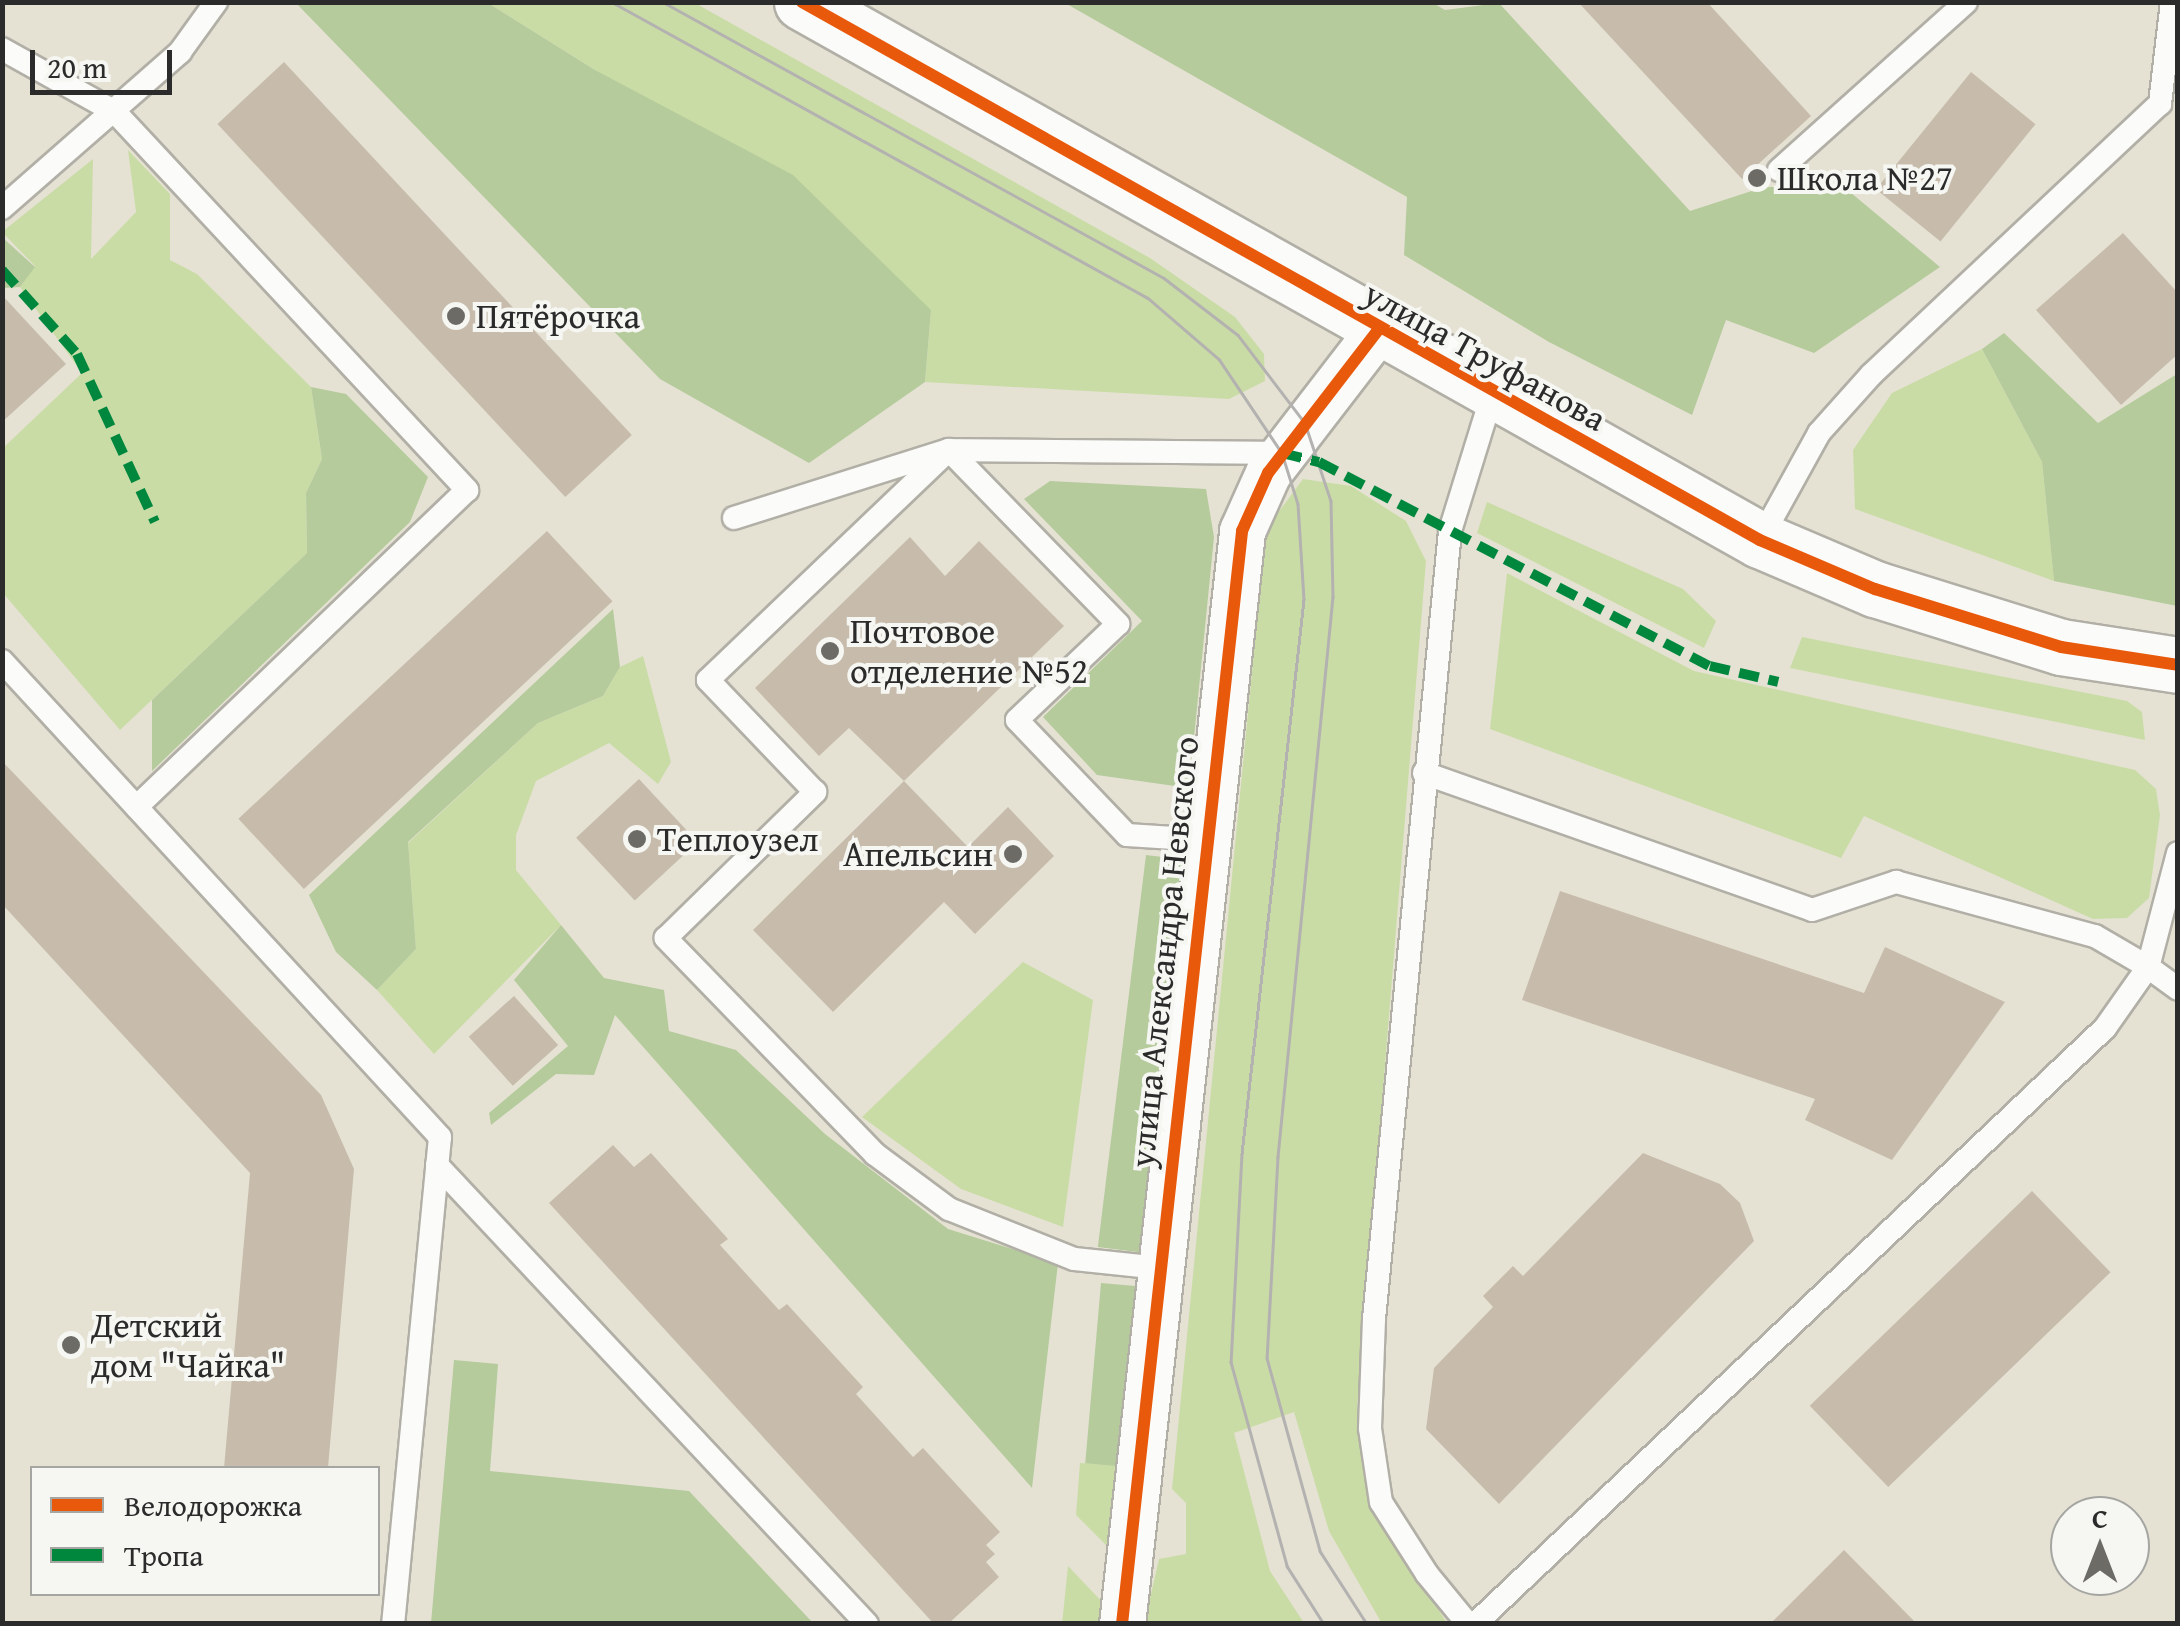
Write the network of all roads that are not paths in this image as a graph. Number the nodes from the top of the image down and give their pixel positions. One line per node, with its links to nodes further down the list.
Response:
1 (216, 2): 6 (lane)
2 (802, 2): 9 (street, улица Труфанова)
3 (1966, 2): 7 (lane)
4 (2172, 2): 14 (lane)
5 (2, 50): 6 (lane)
6 (115, 112): 8 (lane); 18 (lane)
7 (1779, 170)
8 (2, 208)
9 (1378, 330): 10 (street, улица Труфанова); 12 (street, улица Александра Невского)
10 (1492, 395): 14 (street, улица Труфанова); 17 (lane)
11 (948, 450): 12 (lane); 13 (lane); 19 (lane); 24 (lane)
12 (1282, 453): 19 (street, улица Александра Невского)
13 (734, 518)
14 (1760, 540): 16 (street, улица Труфанова)
15 (2, 661): 18 (lane)
16 (2178, 665)
17 (1424, 773): 21 (lane); 28 (lane)
18 (137, 808): 23 (lane)
19 (1205, 840): 24 (street, улица Александра Невского)
20 (2178, 853): 21 (lane)
21 (2148, 967): 22 (lane); 28 (lane)
22 (2178, 989)
23 (437, 1164): 25 (lane); 26 (lane)
24 (1160, 1268): 27 (street, улица Александра Невского)
25 (393, 1624)
26 (867, 1624)
27 (1122, 1624)
28 (1471, 1624)

